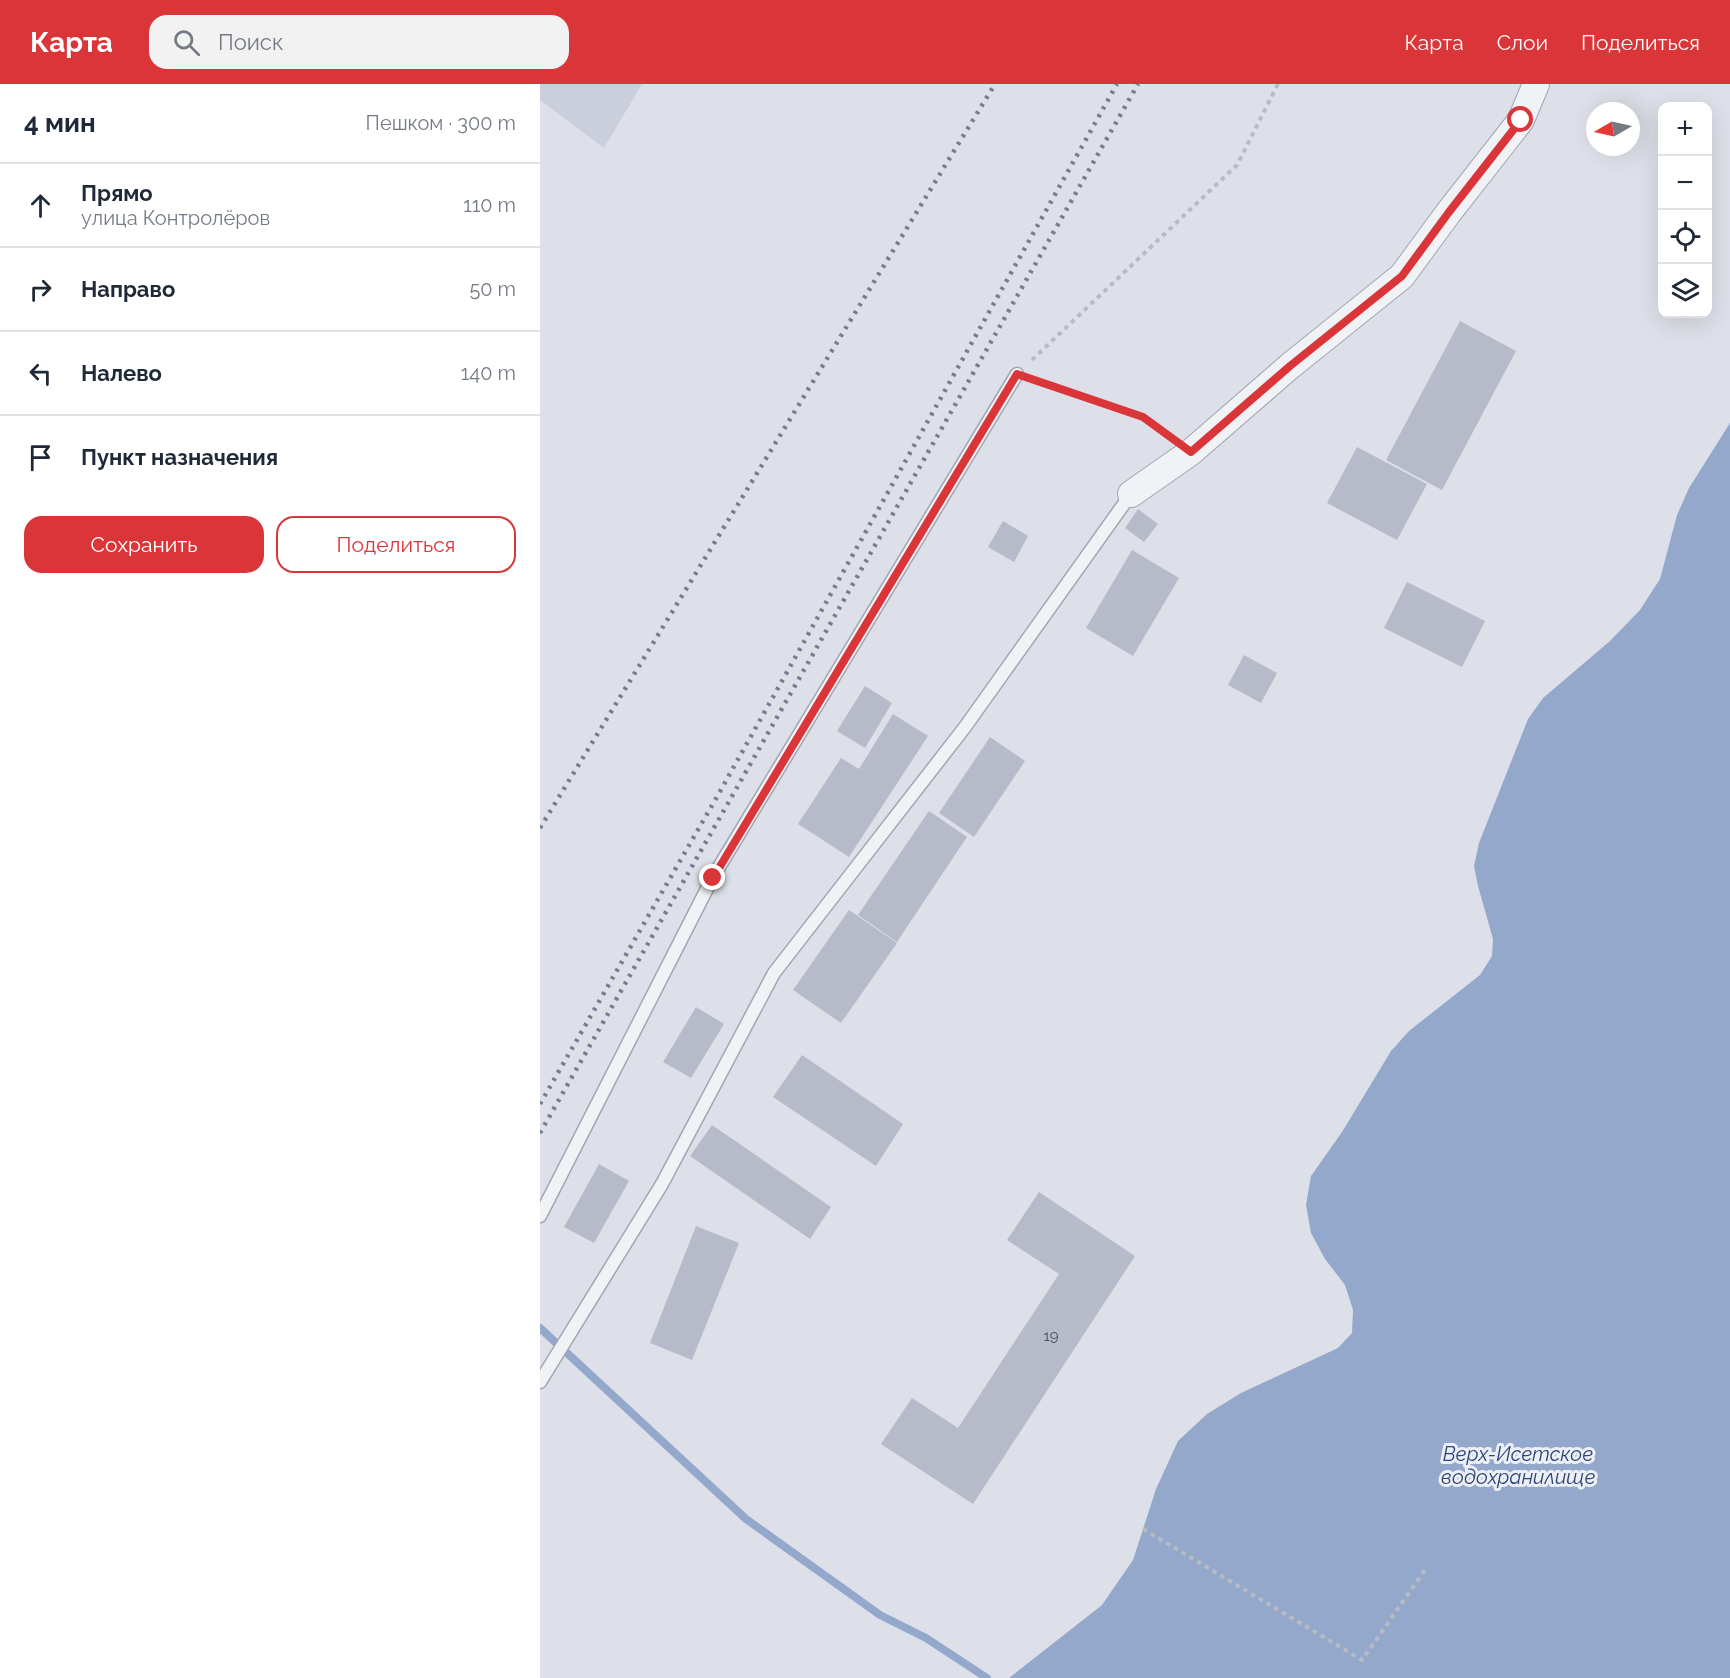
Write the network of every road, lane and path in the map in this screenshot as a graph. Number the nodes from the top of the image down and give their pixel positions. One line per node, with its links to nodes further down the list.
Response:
1 (1278, 84): 3 (path)
2 (1536, 84): 4 (street)
3 (1017, 374): 4 (path); 6 (lane)
4 (1191, 452): 5 (street)
5 (1131, 494): 7 (lane)
6 (540, 1216)
7 (540, 1382)
8 (1143, 1529): 9 (path)
9 (1425, 1570)

